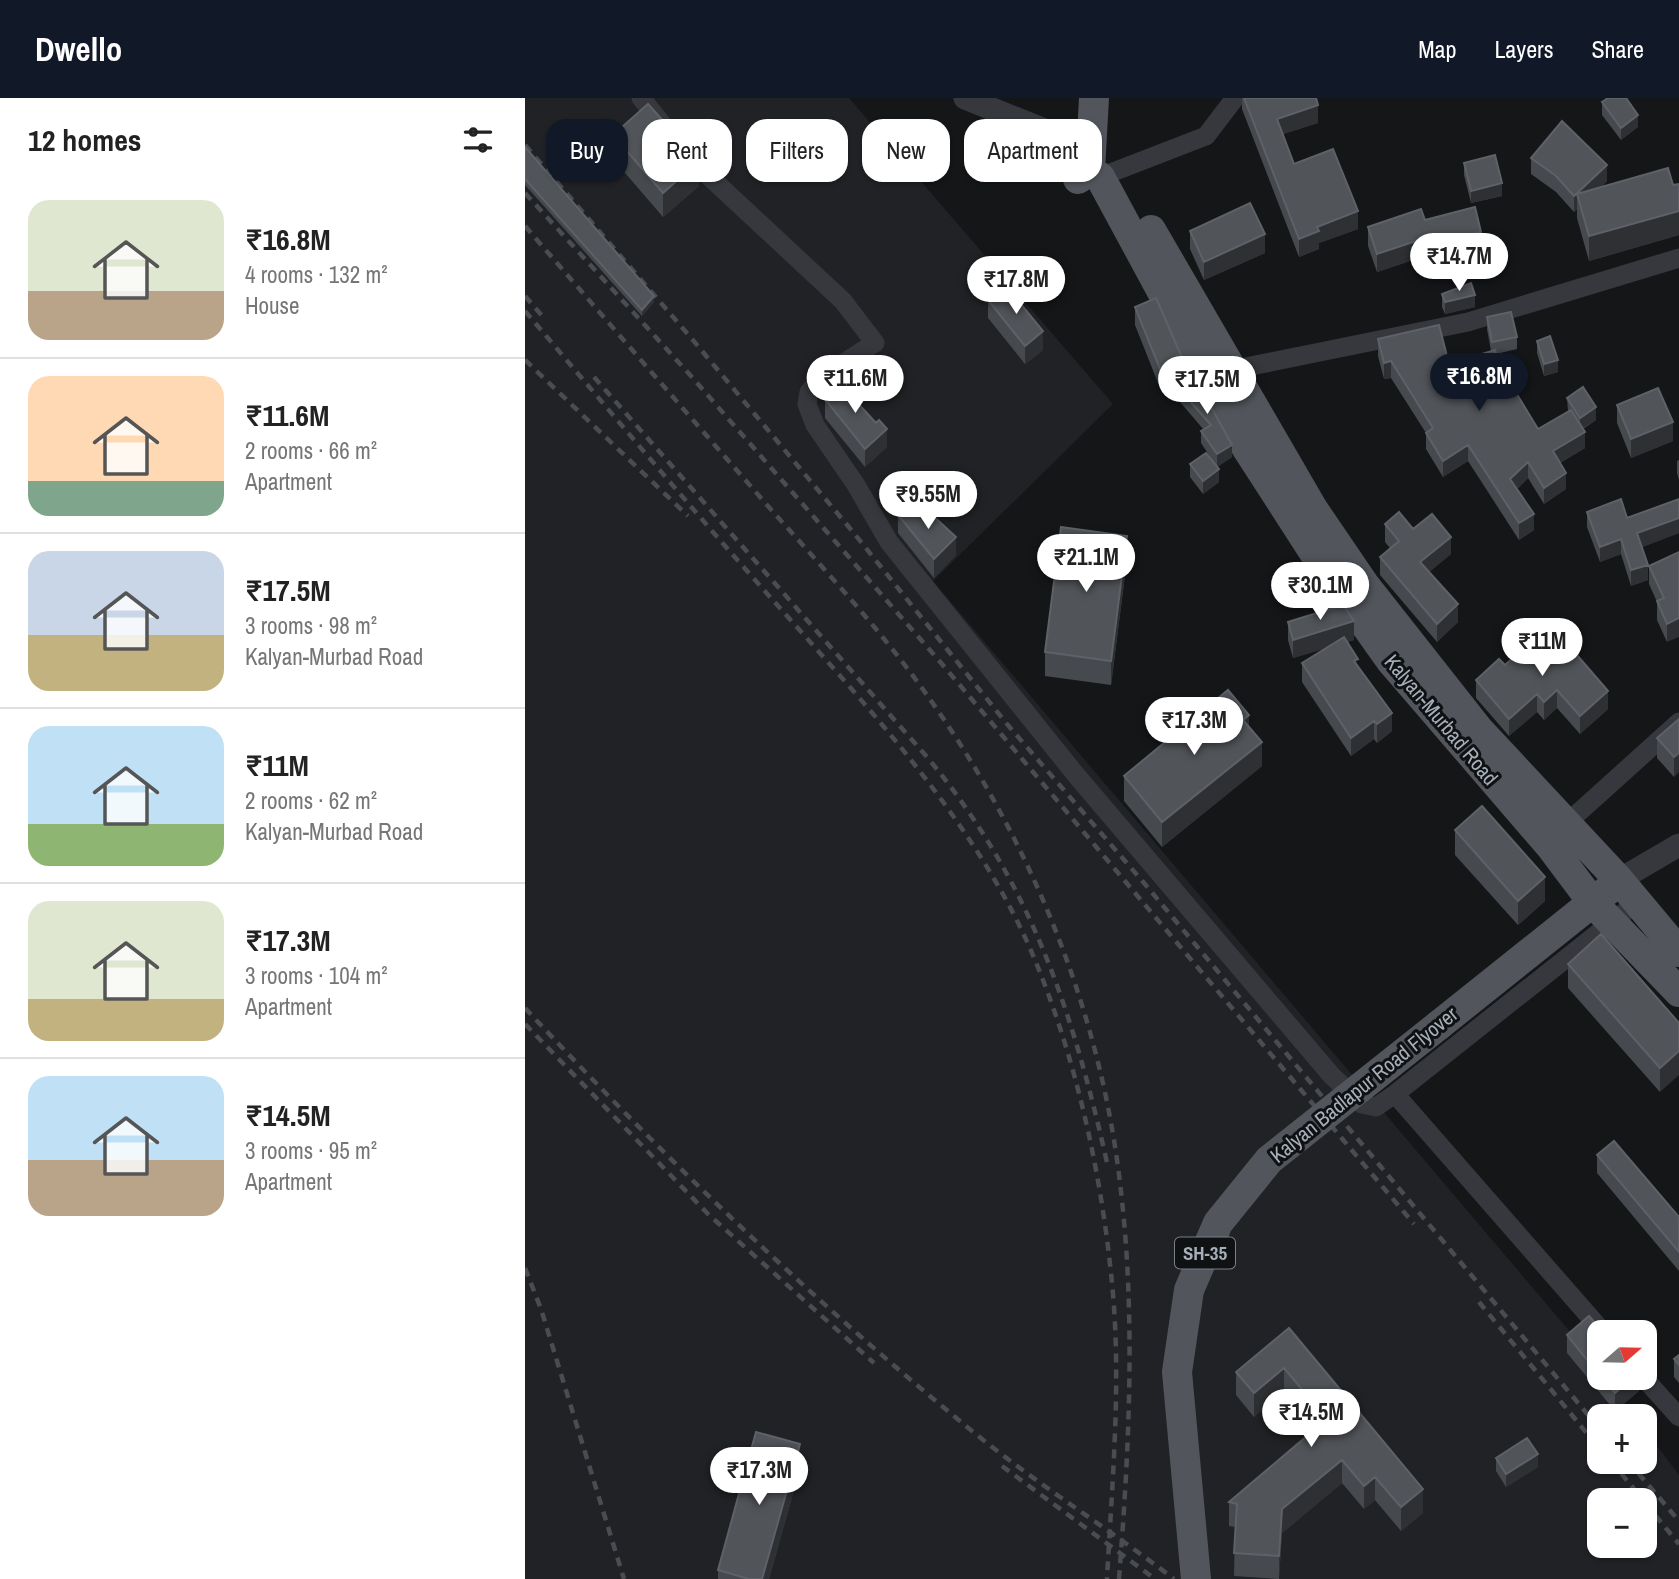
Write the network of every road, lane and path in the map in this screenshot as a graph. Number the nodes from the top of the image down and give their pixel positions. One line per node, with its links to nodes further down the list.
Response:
1 (641, 98): 21 (street)
2 (965, 98): 6 (street)
3 (1079, 98): 7 (main road)
4 (1094, 98): 8 (main road)
5 (1235, 98): 9 (street)
6 (1006, 119)
7 (1081, 119)
8 (1091, 119)
9 (1102, 157)
10 (1097, 182): 18 (main road, Kalyan-Murbad Road)
11 (1100, 182): 13 (main road, Kalyan-Murbad Road)
12 (1679, 258): 13 (street)
13 (1231, 370): 15 (main road, Kalyan-Murbad Road)
14 (1679, 722): 15 (street)
15 (1567, 823): 17 (main road, Kalyan-Murbad Road)
16 (1679, 845): 17 (street)
17 (1628, 891): 18 (main road, SH-35); 19 (main road, Kalyan-Murbad Road)
18 (1585, 917): 20 (main road, Kalyan-Murbad Road); 21 (street); 25 (main road, Kalyan Badlapur Road Flyover / SH-35, bridge)
19 (1679, 952)
20 (1679, 992)
21 (1395, 1094): 22 (street)
22 (1593, 1320)
23 (1655, 1390): 24 (street)
24 (1679, 1417)
25 (1196, 1579)

